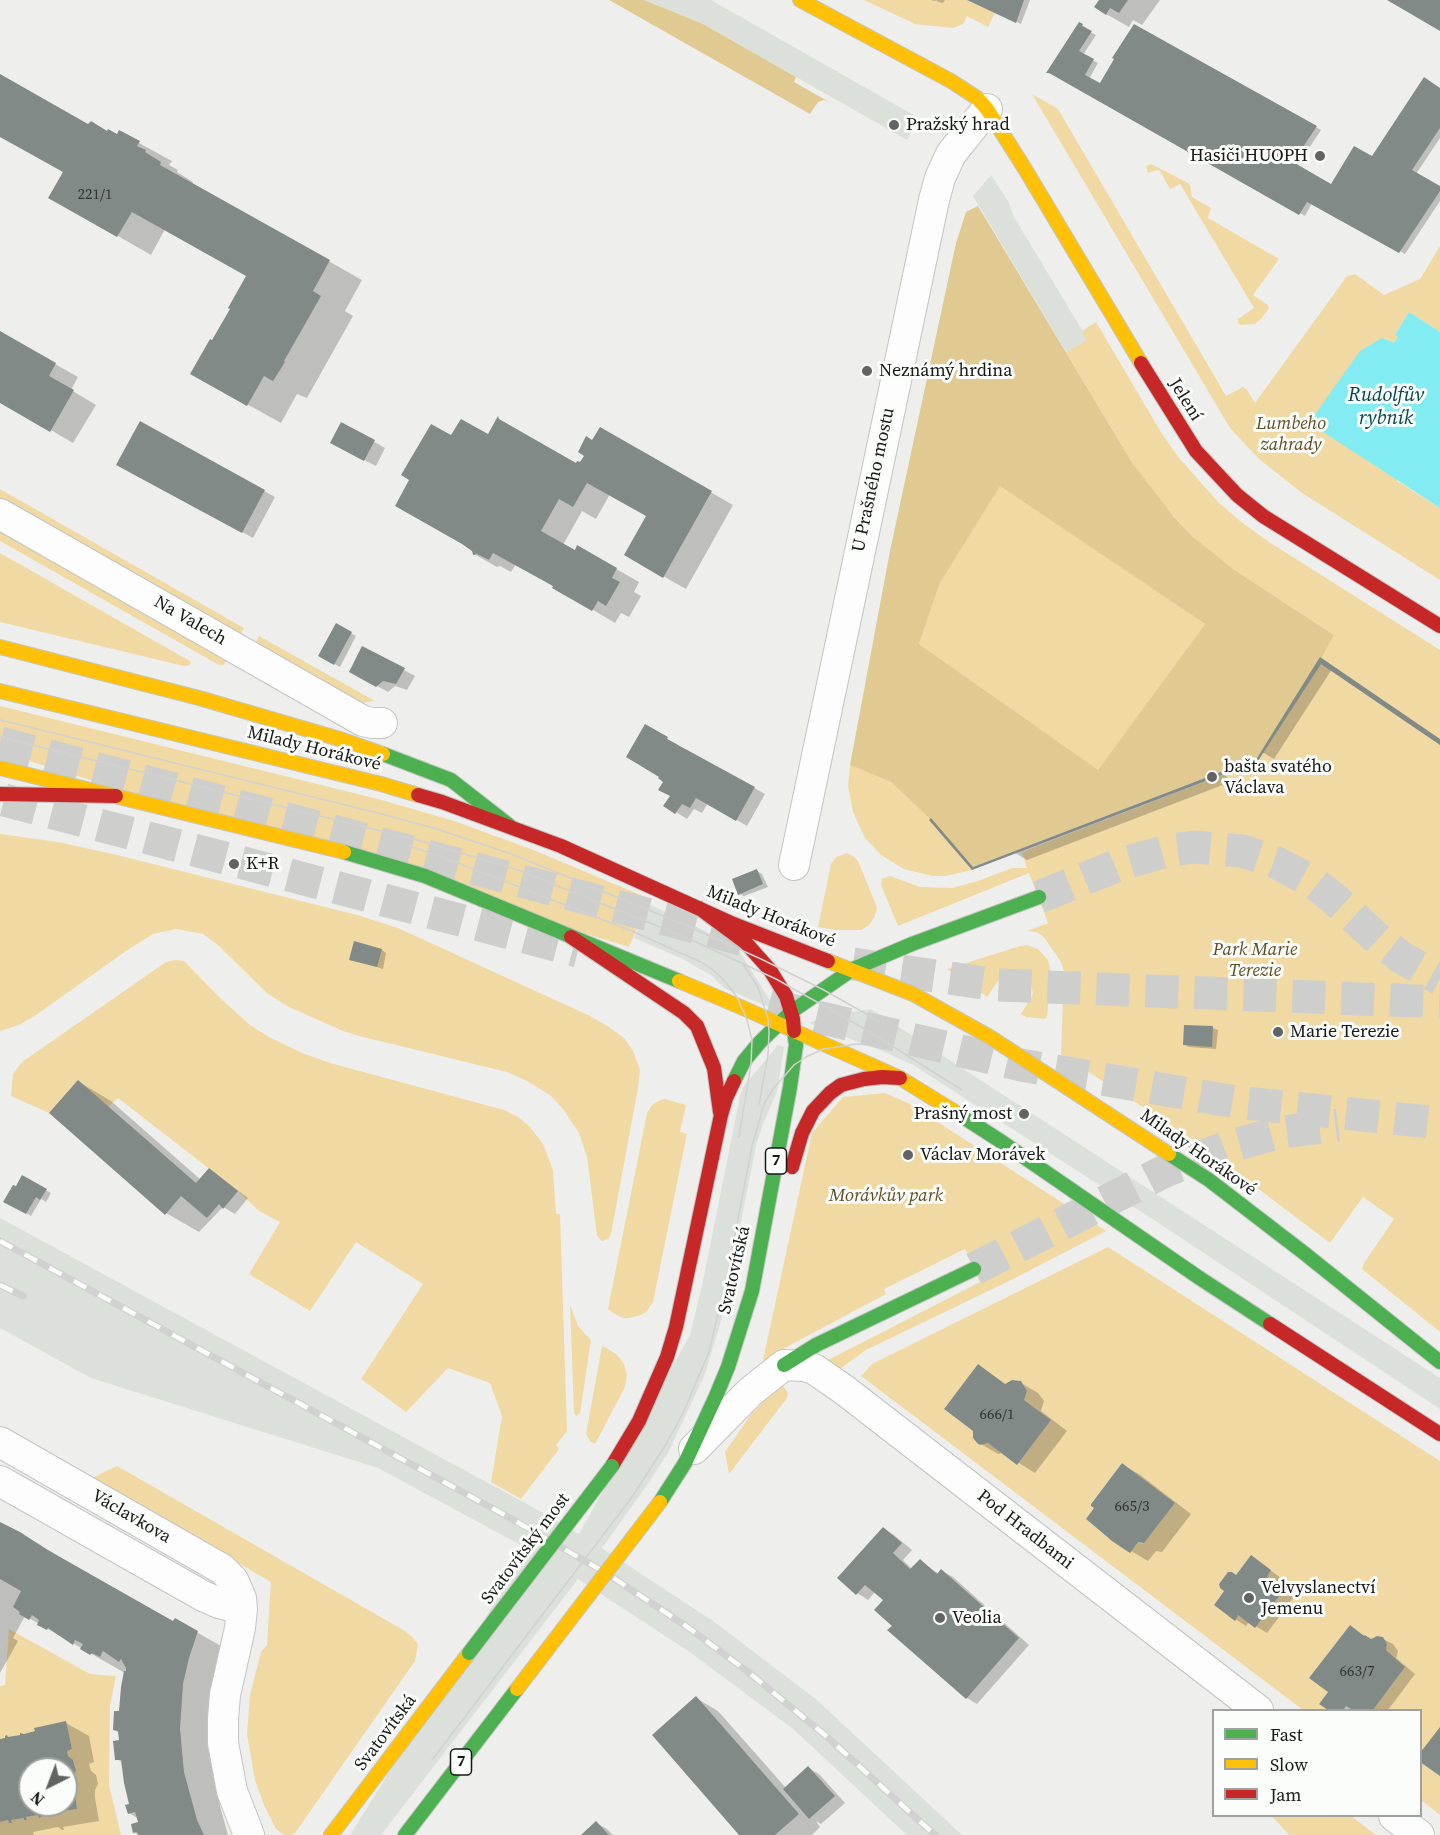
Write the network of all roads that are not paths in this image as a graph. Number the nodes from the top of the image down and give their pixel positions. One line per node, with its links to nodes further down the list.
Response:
1 (800, 0): 2 (main road, Jelení)
2 (987, 109): 4 (main road, Jelení); 12 (street, U Prašného mostu)
3 (0, 514): 7 (street, Na Valech)
4 (1440, 626)
5 (0, 647): 11 (main road)
6 (0, 691): 11 (main road, Milady Horákové)
7 (382, 723)
8 (0, 768): 10 (main road)
9 (0, 794): 10 (main road)
10 (116, 796): 15 (main road)
11 (510, 826): 14 (main road, Milady Horákové)
12 (794, 865)
13 (1039, 897): 16 (main road)
14 (699, 908): 16 (main road, Milady Horákové); 17 (main road, Svatovítská)
15 (572, 937): 18 (main road); 21 (main road)
16 (853, 969): 17 (main road); 24 (main road, Milady Horákové)
17 (791, 1012): 18 (main road); 19 (main road, Svatovítská)
18 (778, 1023): 19 (main road); 21 (main road)
19 (795, 1030): 20 (main road); 23 (main road, Svatovítská / 7)
20 (900, 1078): 23 (main road); 26 (main road)
21 (721, 1115): 31 (main road, Svatovítský most, bridge)
22 (974, 1269): 25 (main road)
23 (752, 1291): 28 (main road, Svatovítská / 7)
24 (1440, 1362)
25 (784, 1365): 28 (street); 32 (street, Pod Hradbami)
26 (1440, 1434)
27 (0, 1442): 30 (street, Václavkova)
28 (689, 1454): 36 (main road, Svatovítská / 7, bridge)
29 (0, 1481): 30 (street, Václavkova)
30 (242, 1609): 34 (street, Václavkova)
31 (469, 1653): 35 (main road, Svatovítská)
32 (1257, 1709)
33 (1396, 1817): 37 (street)
34 (249, 1835)
35 (331, 1835)
36 (405, 1835)
37 (1419, 1835)

